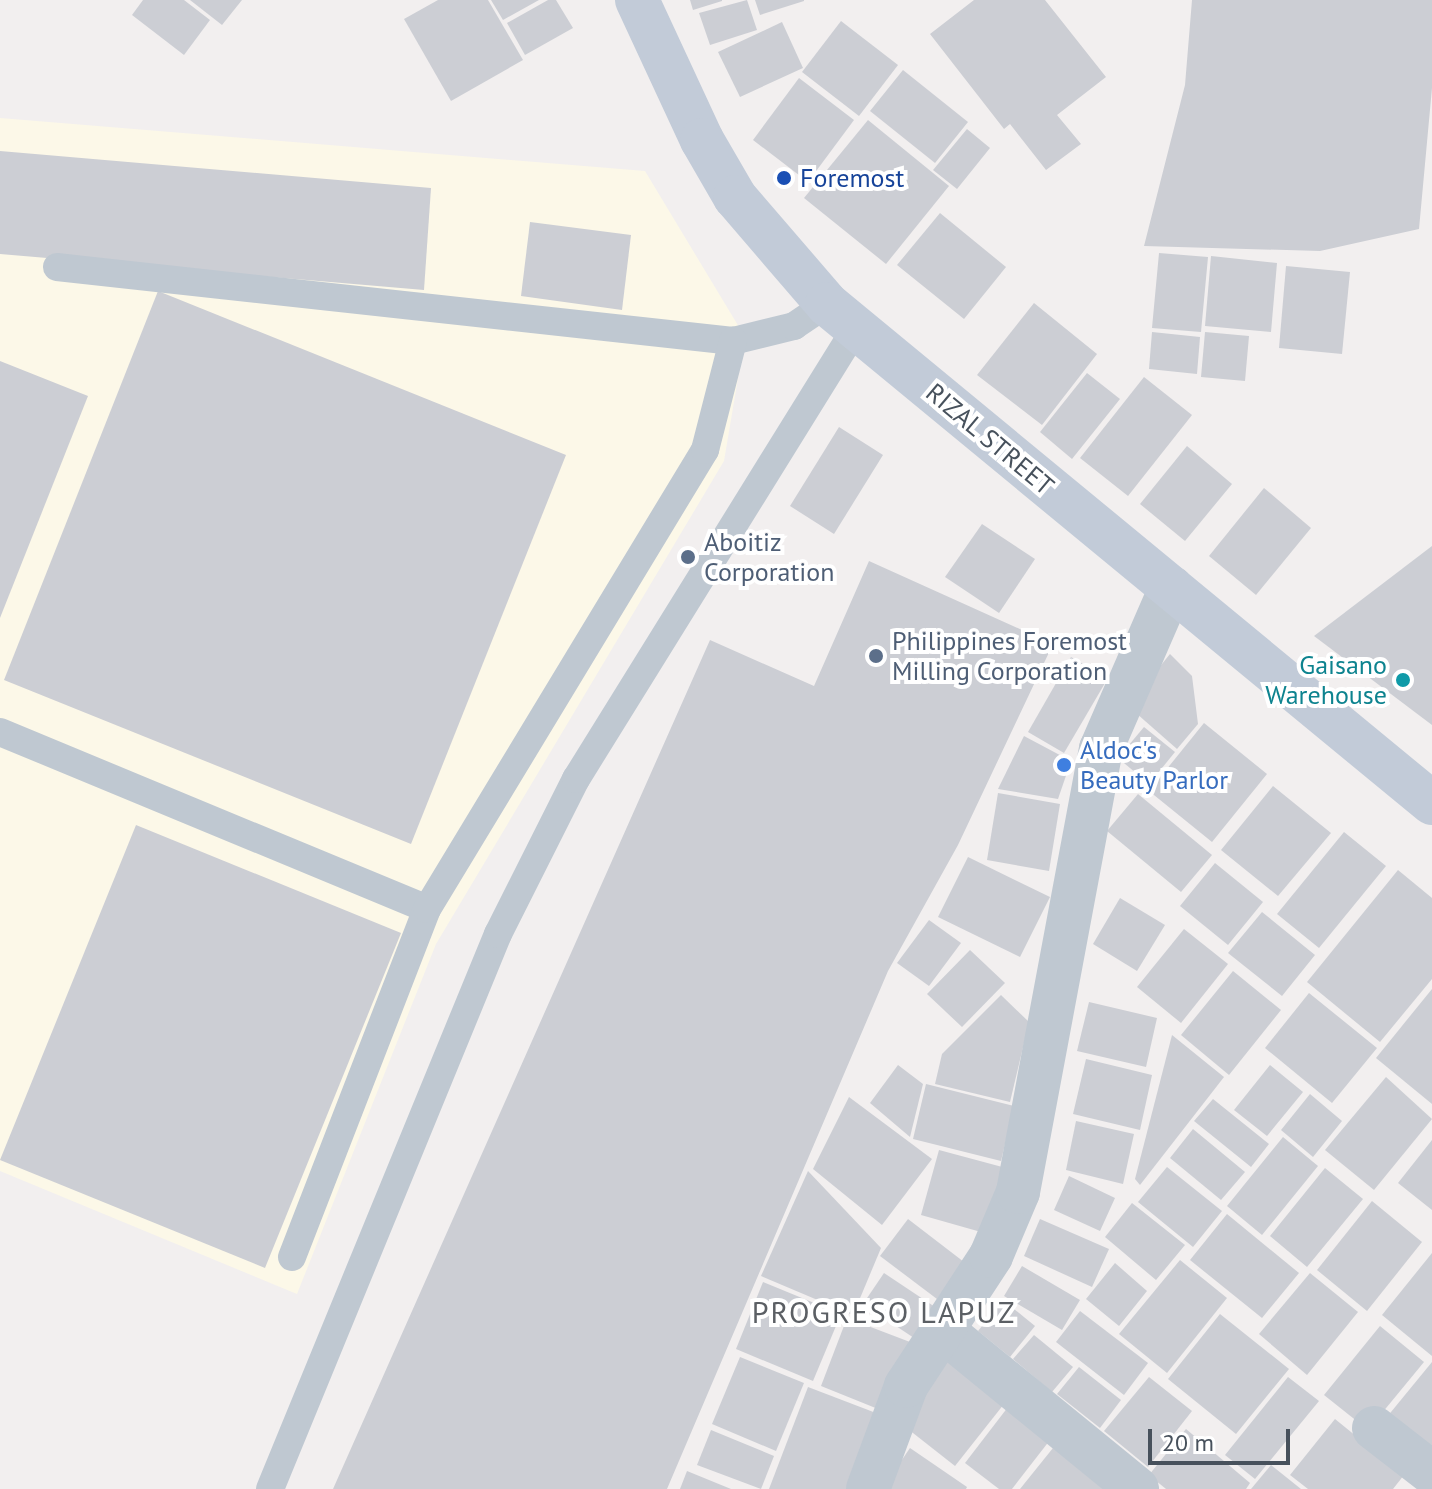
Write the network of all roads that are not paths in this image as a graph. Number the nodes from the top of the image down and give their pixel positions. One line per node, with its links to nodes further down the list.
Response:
1 (637, 0): 3 (main road, RIZAL STREET)
2 (57, 267): 4 (lane)
3 (842, 316): 4 (lane); 5 (main road, RIZAL STREET); 13 (lane)
4 (733, 341): 8 (lane)
5 (1171, 588): 7 (main road, RIZAL STREET); 10 (street)
6 (0, 732): 8 (lane)
7 (1432, 803)
8 (427, 909): 9 (lane)
9 (292, 1257)
10 (941, 1329): 14 (street); 15 (street)
11 (1374, 1428): 12 (street)
12 (1432, 1473)
13 (270, 1489)
14 (868, 1489)
15 (1137, 1489)

